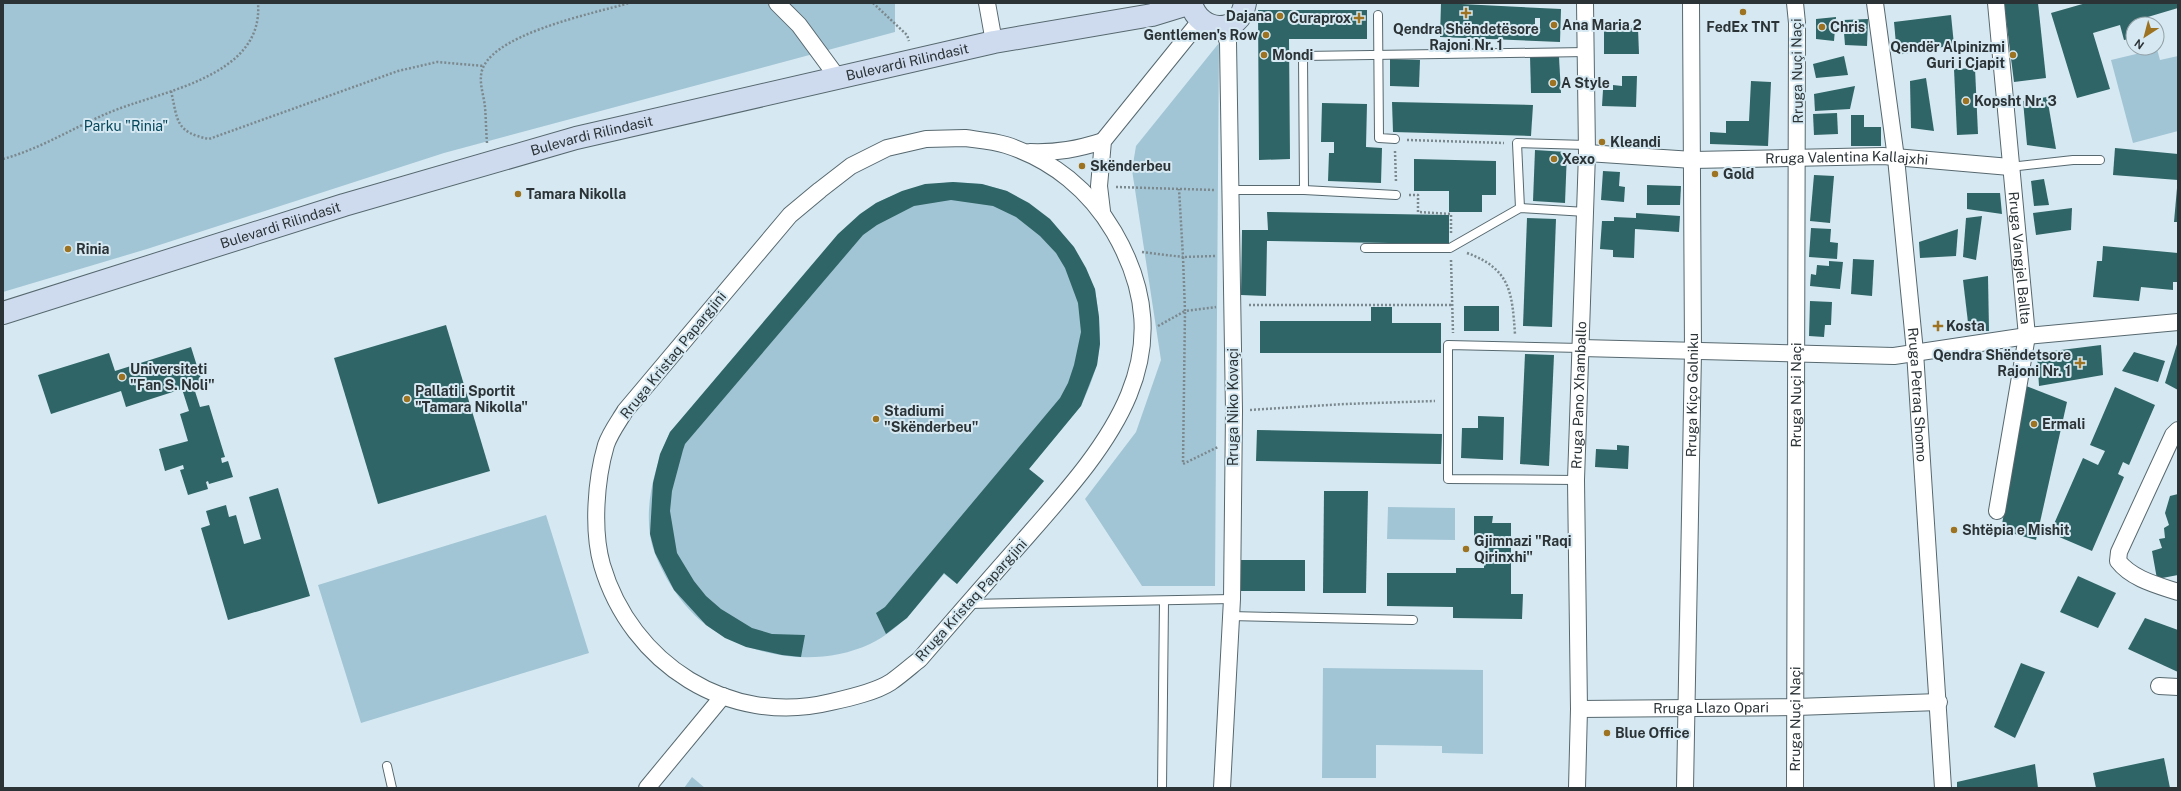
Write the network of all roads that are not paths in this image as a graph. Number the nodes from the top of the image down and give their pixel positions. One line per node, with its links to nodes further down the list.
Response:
1 (777, 3): 15 (street)
2 (987, 3): 12 (street)
3 (1245, 3): 11 (main road)
4 (1585, 3): 13 (street, Rruga Pano Xhamballo)
5 (1691, 3): 22 (street, Rruga Kiço Golniku)
6 (1795, 3): 20 (street, Rruga Nuçi Naçi)
7 (1875, 3): 21 (street, Rruga Petraq Shomo)
8 (1996, 3): 24 (street, Rruga Vangjel Ballta)
9 (1194, 9): 11 (main road); 12 (main road, Bulevardi Rilindasit); 17 (street)
10 (1378, 15): 14 (lane)
11 (1222, 27): 25 (street, Rruga Niko Kovaçi)
12 (994, 42): 15 (main road, Bulevardi Rilindasit)
13 (1586, 52): 14 (lane); 18 (street, Rruga Pano Xhamballo)
14 (1377, 54): 16 (lane); 26 (lane)
15 (838, 78): 32 (main road, Bulevardi Rilindasit)
16 (1395, 139)
17 (1103, 141): 19 (street, Rruga Kristaq Papargjini); 29 (street, Rruga Kristaq Papargjini)
18 (1587, 149): 22 (street, Rruga Valentina Kallajxhi); 28 (lane); 30 (street, Rruga Pano Xhamballo)
19 (1026, 152): 29 (street, Rruga Kristaq Papargjini); 50 (street, Rruga Kristaq Papargjini)
20 (1798, 156): 21 (street, Rruga Valentina Kallajxhi); 22 (street, Rruga Valentina Kallajxhi); 38 (street, Rruga Nuçi Naçi)
21 (1896, 158): 24 (street, Rruga Valentina Kallajxhi); 37 (street, Rruga Petraq Shomo)
22 (1693, 160): 36 (street, Rruga Kiço Golniku)
23 (2100, 160): 24 (lane)
24 (2010, 167): 34 (street, Rruga Vangjel Ballta)
25 (1232, 190): 26 (lane); 43 (street, Rruga Niko Kovaçi)
26 (1304, 190): 27 (lane)
27 (1396, 195)
28 (1520, 208): 30 (lane); 31 (lane)
29 (1102, 211): 45 (street, Rruga Kristaq Papargjini)
30 (1586, 212): 35 (street, Rruga Pano Xhamballo)
31 (1365, 248)
32 (3, 313)
33 (2178, 322): 34 (street)
34 (2027, 336): 37 (street); 41 (street, Rruga Vangjel Ballta)
35 (1581, 348): 36 (street); 40 (street, Rruga Pano Xhamballo); 40 (lane)
36 (1693, 352): 38 (street); 52 (street, Rruga Kiço Golniku)
37 (1915, 352): 38 (street); 51 (street, Rruga Petraq Shomo)
38 (1795, 353): 53 (street, Rruga Nuçi Naçi)
39 (2178, 430): 42 (street)
40 (1576, 480): 54 (street, Rruga Pano Xhamballo)
41 (1997, 511)
42 (2178, 592)
43 (1232, 599): 44 (lane); 46 (street, Rruga Niko Kovaçi)
44 (1164, 601): 45 (lane); 58 (lane)
45 (968, 604): 50 (street, Rruga Kristaq Papargjini)
46 (1230, 616): 47 (lane); 59 (street, Rruga Niko Kovaçi)
47 (1413, 620)
48 (2158, 686): 49 (street)
49 (2178, 687)
50 (723, 696): 57 (street)
51 (1939, 702): 53 (street, Rruga Llazo Opari); 63 (street, Rruga Petraq Shomo)
52 (1686, 707): 53 (street, Rruga Llazo Opari); 54 (street, Rruga Llazo Opari); 61 (street, Rruga Kiço Golniku)
53 (1796, 707): 62 (street, Rruga Nuçi Naçi)
54 (1579, 709): 60 (street, Rruga Pano Xhamballo)
55 (387, 766): 56 (lane)
56 (392, 788)
57 (648, 788)
58 (1162, 788)
59 (1222, 788)
60 (1577, 788)
61 (1685, 788)
62 (1795, 788)
63 (1943, 788)

